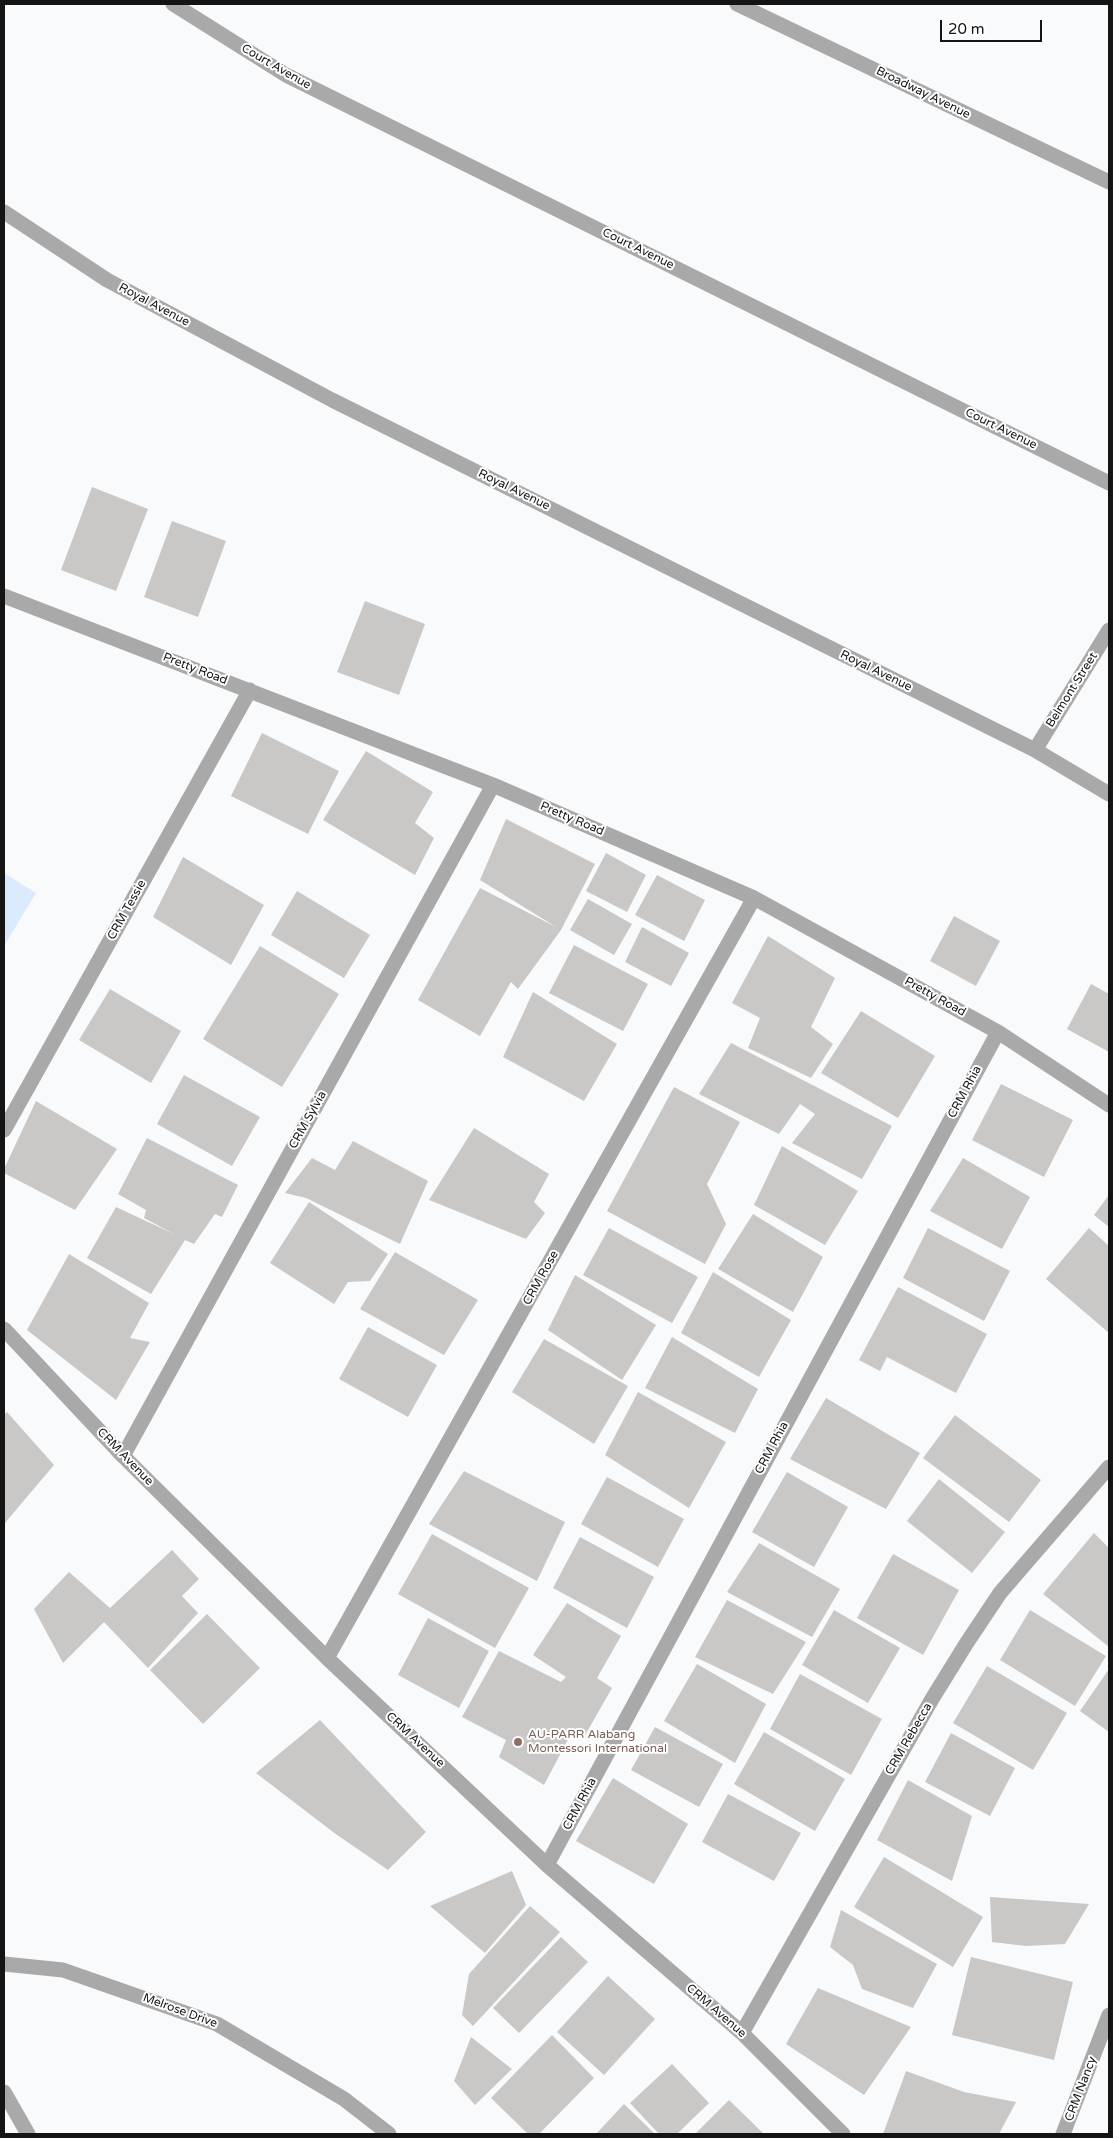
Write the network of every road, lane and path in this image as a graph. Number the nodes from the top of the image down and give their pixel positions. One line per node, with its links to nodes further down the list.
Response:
1 (173, 4): 5 (street, Court Avenue)
2 (737, 4): 3 (street, Broadway Avenue)
3 (1109, 182)
4 (4, 212): 9 (street, Royal Avenue)
5 (1109, 483)
6 (4, 596): 8 (street, Pretty Road)
7 (1109, 630): 9 (street, Belmont Street)
8 (250, 690): 10 (street, Pretty Road); 15 (street, CRM Tessie)
9 (1035, 750): 11 (street, Royal Avenue)
10 (493, 784): 12 (street, Pretty Road); 17 (street, CRM Sylvia)
11 (1109, 794)
12 (754, 898): 13 (street, Pretty Road); 19 (street, CRM Rose)
13 (998, 1032): 14 (street, Pretty Road); 20 (street, CRM Rhia)
14 (1109, 1105)
15 (4, 1130)
16 (4, 1329): 17 (street, CRM Avenue)
17 (122, 1456): 19 (street, CRM Avenue)
18 (1109, 1467): 23 (street, CRM Rebecca)
19 (327, 1658): 20 (street, CRM Avenue)
20 (547, 1865): 23 (street, CRM Avenue)
21 (4, 1964): 26 (street, Melrose Drive)
22 (1109, 2015): 28 (street, CRM Nancy)
23 (742, 2033): 27 (street, CRM Avenue)
24 (4, 2092): 25 (street)
25 (28, 2134)
26 (389, 2134)
27 (843, 2134)
28 (1063, 2134)

